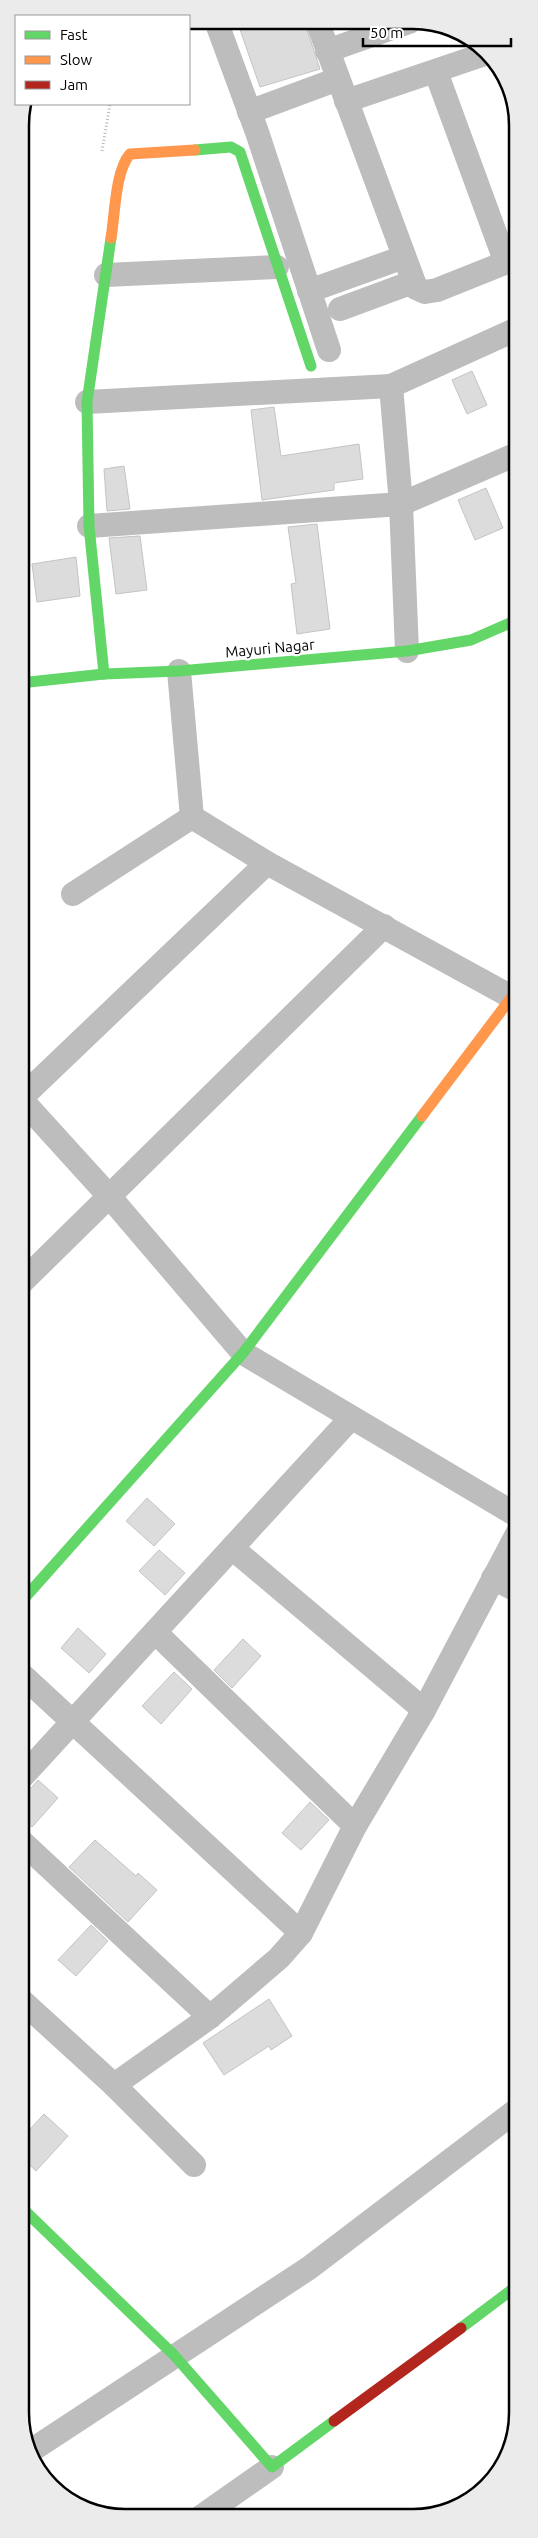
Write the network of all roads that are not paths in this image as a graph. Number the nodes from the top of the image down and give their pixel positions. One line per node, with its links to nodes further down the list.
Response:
1 (219, 29): 9 (street)
2 (320, 29): 4 (street)
3 (390, 29): 4 (street)
4 (327, 51): 7 (street)
5 (480, 56): 6 (street)
6 (436, 72): 8 (street); 10 (street)
7 (338, 80): 8 (street); 9 (street)
8 (346, 101): 11 (street)
9 (249, 112): 16 (street)
10 (509, 253)
11 (404, 257): 15 (street); 16 (street)
12 (509, 261): 15 (street)
13 (277, 267): 14 (street); 14 (street); 20 (street)
14 (106, 275): 22 (street)
15 (413, 282): 17 (street)
16 (309, 291): 19 (street)
17 (340, 309)
18 (509, 333): 21 (street)
19 (329, 350)
20 (311, 366)
21 (392, 386): 22 (street); 24 (street)
22 (87, 402): 25 (street)
23 (509, 457): 24 (street)
24 (401, 504): 25 (street); 27 (street)
25 (89, 526): 29 (street)
26 (509, 623): 27 (street, Mayuri Nagar)
27 (407, 651): 28 (street, Mayuri Nagar)
28 (179, 671): 29 (street, Mayuri Nagar); 31 (street)
29 (104, 674): 30 (street, Mayuri Nagar)
30 (29, 682)
31 (192, 817): 32 (street); 33 (street)
32 (267, 864): 34 (street); 37 (street)
33 (73, 894)
34 (384, 926): 35 (street); 39 (street)
35 (509, 993)
36 (509, 1004): 41 (street)
37 (29, 1090)
38 (29, 1107): 39 (street)
39 (109, 1196): 40 (street); 41 (street)
40 (29, 1274)
41 (243, 1353): 42 (street); 48 (street)
42 (350, 1418): 43 (street); 44 (street)
43 (509, 1511)
44 (232, 1548): 49 (street); 51 (street)
45 (509, 1549): 46 (street)
46 (493, 1578): 47 (street); 51 (street)
47 (509, 1586)
48 (29, 1593)
49 (155, 1632): 52 (street); 54 (street)
50 (29, 1682): 52 (street)
51 (424, 1710): 54 (street)
52 (72, 1722): 53 (street); 56 (street)
53 (29, 1769)
54 (355, 1826): 56 (street)
55 (29, 1848): 58 (street)
56 (302, 1933): 58 (street)
57 (29, 2007): 59 (street)
58 (210, 2017): 59 (street)
59 (114, 2084): 61 (street)
60 (509, 2116): 64 (street)
61 (194, 2165)
62 (29, 2215): 64 (street)
63 (509, 2296): 66 (street)
64 (174, 2355): 65 (street); 66 (street)
65 (35, 2448)
66 (272, 2467): 67 (street)
67 (212, 2509)

